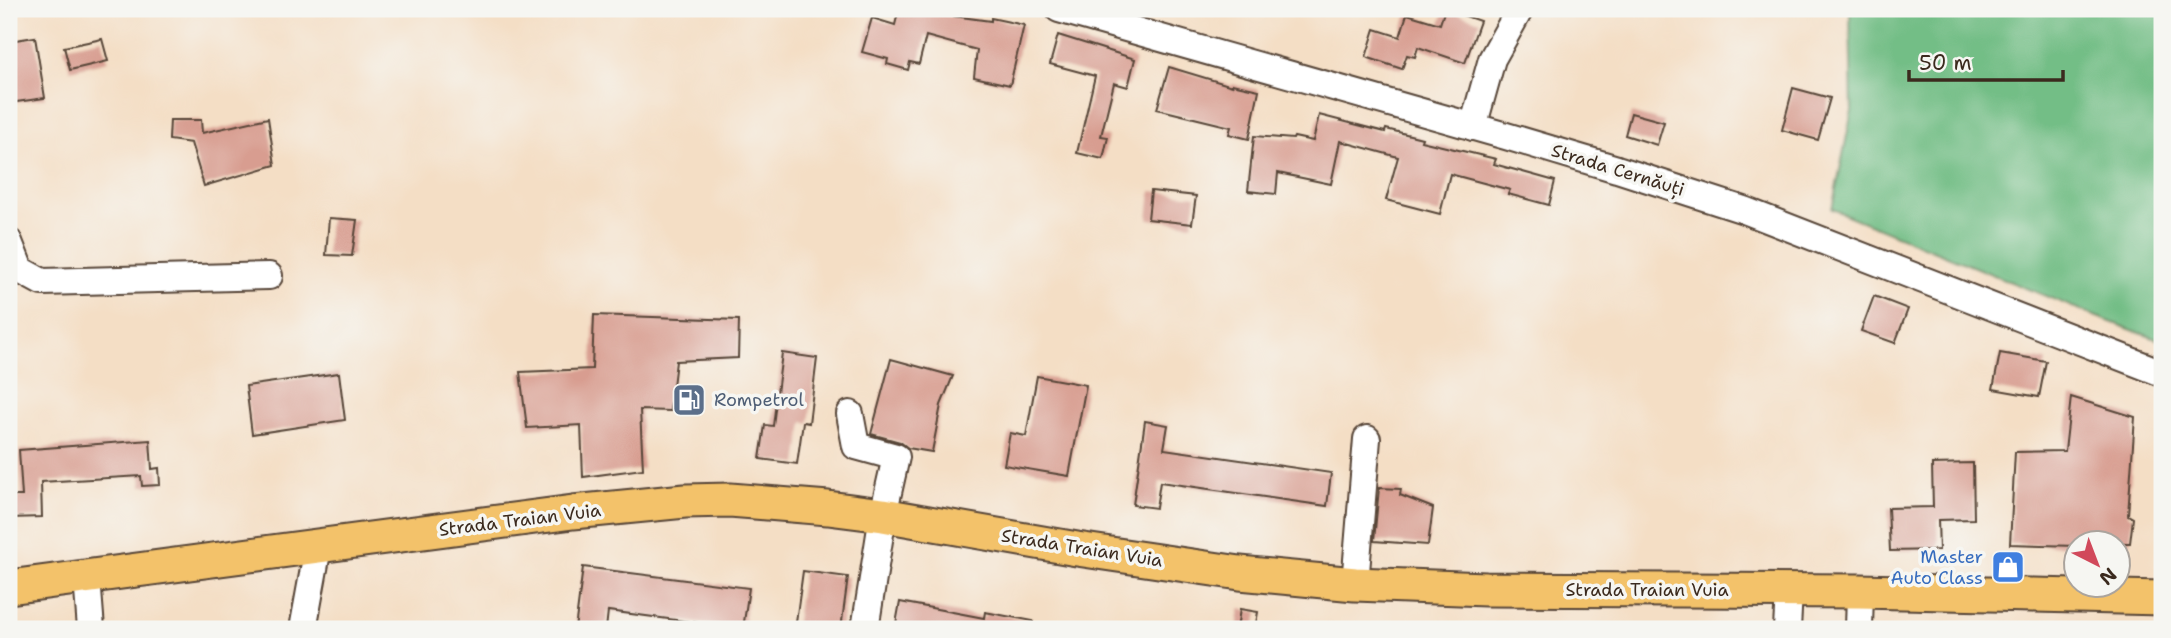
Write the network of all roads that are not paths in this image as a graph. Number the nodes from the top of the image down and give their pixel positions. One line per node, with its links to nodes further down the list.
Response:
1 (1059, 9): 3 (street, Strada Cernăuți)
2 (1520, 9): 3 (street)
3 (1473, 127): 6 (street, Strada Cernăuți)
4 (9, 242): 5 (street)
5 (269, 276)
6 (2162, 373)
7 (850, 414): 9 (street)
8 (1367, 439): 12 (street)
9 (883, 515): 10 (main road, Strada Traian Vuia); 12 (main road, Strada Traian Vuia); 19 (street)
10 (318, 547): 11 (main road, Strada Traian Vuia); 18 (street)
11 (87, 578): 13 (main road, Strada Traian Vuia); 17 (street)
12 (1354, 584): 14 (main road, Strada Traian Vuia)
13 (9, 587)
14 (1788, 591): 15 (main road, Strada Traian Vuia); 20 (street)
15 (1860, 591): 16 (main road, Strada Traian Vuia); 21 (street)
16 (2162, 598)
17 (91, 629)
18 (303, 629)
19 (865, 629)
20 (1787, 629)
21 (1859, 629)

